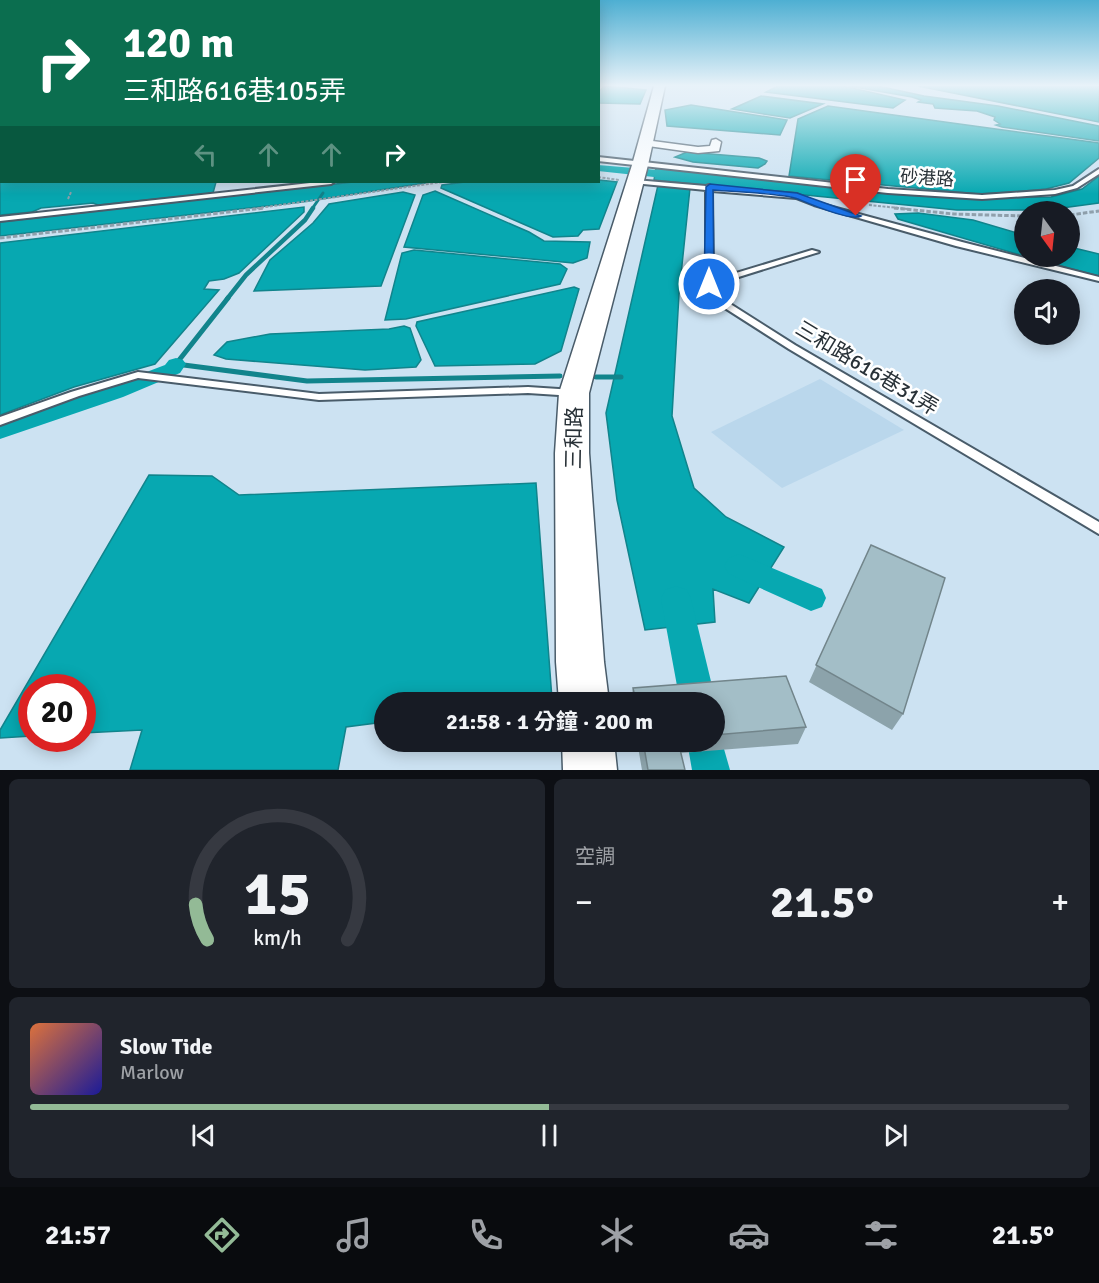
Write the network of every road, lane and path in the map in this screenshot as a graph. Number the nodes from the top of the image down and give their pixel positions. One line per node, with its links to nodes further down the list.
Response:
1 (651, 122): 3 (main road, 三和路)
2 (716, 142): 3 (street)
3 (645, 143): 5 (main road, 三和路)
4 (600, 160): 5 (lane)
5 (638, 170): 6 (lane, 砂港路); 9 (lane); 19 (main road, 三和路)
6 (1099, 171)
7 (322, 183): 14 (lane)
8 (436, 183): 15 (path)
9 (710, 187): 17 (lane); 18 (lane)
10 (863, 204): 13 (path)
11 (1099, 211): 12 (path)
12 (1080, 214)
13 (1014, 216)
14 (0, 219)
15 (0, 238)
16 (814, 252): 18 (lane)
17 (1099, 279)
18 (709, 284): 21 (lane, 三和路616巷31弄)
19 (574, 393): 20 (lane); 22 (main road, 三和路)
20 (0, 421)
21 (1099, 529)
22 (583, 692)
23 (589, 752): 24 (main road)
24 (590, 770)

